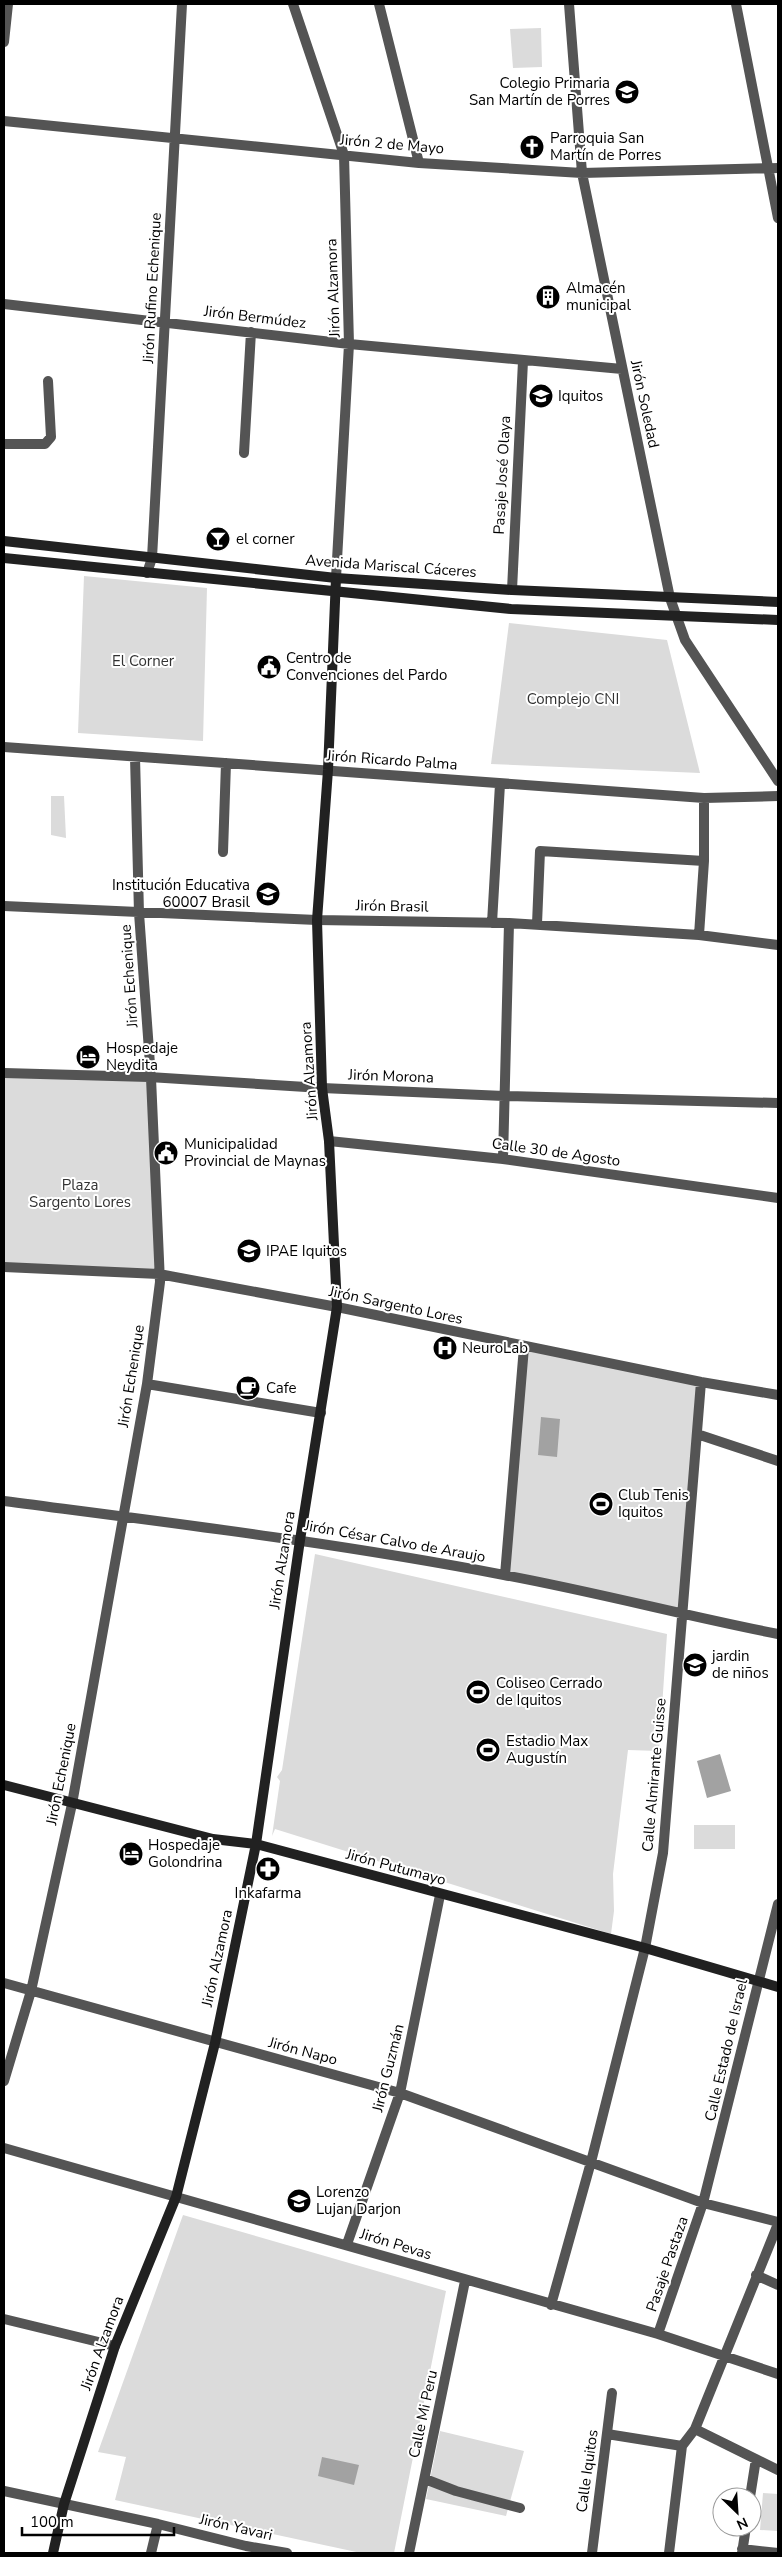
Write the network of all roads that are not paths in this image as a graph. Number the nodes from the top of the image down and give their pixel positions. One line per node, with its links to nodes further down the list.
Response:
1 (8, 4): 8 (street)
2 (182, 4): 10 (street, Jirón Rufino Echenique)
3 (293, 4): 11 (street, Jirón Alzamora)
4 (379, 4): 12 (street)
5 (569, 4): 14 (street, Jirón Soledad)
6 (732, 4): 7 (street)
7 (737, 4): 13 (street)
8 (4, 42)
9 (4, 121): 10 (street, Jirón 2 de Mayo)
10 (174, 137): 11 (street, Jirón 2 de Mayo); 17 (street, Jirón Rufino Echenique)
11 (344, 155): 12 (street, Jirón 2 de Mayo); 19 (street, Jirón Alzamora)
12 (419, 163): 14 (street, Jirón 2 de Mayo)
13 (774, 168): 14 (street, Jirón 2 de Mayo); 15 (street)
14 (582, 173): 21 (street, Jirón Soledad)
15 (778, 218)
16 (4, 304): 17 (street, Jirón Bermúdez)
17 (166, 321): 18 (street, Jirón Bermúdez); 27 (street, Jirón Rufino Echenique)
18 (251, 332): 19 (street, Jirón Bermúdez); 24 (street)
19 (349, 344): 20 (street, Jirón Bermúdez); 29 (street, Jirón Alzamora)
20 (523, 361): 21 (street, Jirón Bermúdez); 30 (street, Pasaje José Olaya)
21 (622, 369): 32 (street, Jirón Soledad)
22 (48, 381): 23 (street)
23 (4, 444)
24 (244, 453)
25 (4, 541): 27 (street, Avenida Mariscal Cáceres)
26 (4, 558): 28 (street, Avenida Mariscal Cáceres)
27 (152, 558): 28 (street, Jirón Rufino Echenique); 29 (street, Avenida Mariscal Cáceres)
28 (147, 573): 31 (street, Avenida Mariscal Cáceres)
29 (336, 578): 30 (street, Avenida Mariscal Cáceres); 31 (street, Jirón Alzamora)
30 (512, 590): 32 (street, Avenida Mariscal Cáceres)
31 (335, 592): 34 (street, Avenida Mariscal Cáceres); 39 (street, Jirón Alzamora)
32 (670, 598): 33 (street, Avenida Mariscal Cáceres); 34 (street, Jirón Soledad)
33 (778, 602)
34 (676, 616): 35 (street, Avenida Mariscal Cáceres); 40 (street, Jirón Soledad)
35 (778, 620)
36 (4, 747): 37 (street, Jirón Ricardo Palma)
37 (135, 757): 38 (street, Jirón Ricardo Palma); 47 (street, Jirón Echenique)
38 (226, 763): 39 (street, Jirón Ricardo Palma); 44 (street)
39 (328, 770): 41 (street, Jirón Ricardo Palma); 48 (street, Jirón Alzamora)
40 (778, 781)
41 (500, 784): 43 (street, Jirón Ricardo Palma); 49 (street)
42 (778, 796): 43 (street, Jirón Ricardo Palma)
43 (704, 798): 45 (street)
44 (222, 852)
45 (704, 860): 51 (street); 52 (street)
46 (4, 906): 47 (street, Jirón Brasil)
47 (139, 912): 48 (street, Jirón Brasil); 55 (street, Jirón Echenique)
48 (317, 920): 49 (street, Jirón Brasil); 56 (street, Jirón Alzamora)
49 (492, 923): 50 (street, Jirón Brasil)
50 (509, 923): 51 (street, Jirón Brasil); 57 (street)
51 (537, 924): 52 (street, Jirón Brasil)
52 (699, 935): 53 (street, Jirón Brasil)
53 (778, 945)
54 (4, 1073): 55 (street, Jirón Morona)
55 (152, 1078): 56 (street, Jirón Morona); 63 (street, Jirón Echenique)
56 (322, 1088): 57 (street, Jirón Morona); 59 (street, Jirón Alzamora)
57 (504, 1096): 58 (street, Jirón Morona); 60 (street)
58 (778, 1103)
59 (329, 1141): 60 (street, Calle 30 de Agosto); 64 (street, Jirón Alzamora)
60 (503, 1159): 61 (street, Calle 30 de Agosto)
61 (778, 1198)
62 (4, 1267): 63 (street, Jirón Sargento Lores)
63 (159, 1274): 64 (street, Jirón Sargento Lores); 67 (street, Jirón Echenique)
64 (337, 1307): 65 (street, Jirón Sargento Lores); 69 (street, Jirón Alzamora)
65 (524, 1347): 66 (street, Jirón Sargento Lores); 75 (street)
66 (701, 1382): 68 (street, Jirón Sargento Lores); 70 (street, Calle Almirante Guisse)
67 (147, 1384): 69 (street); 73 (street, Jirón Echenique)
68 (778, 1395)
69 (321, 1413): 74 (street, Jirón Alzamora)
70 (697, 1434): 71 (street); 76 (street, Calle Almirante Guisse)
71 (778, 1461)
72 (4, 1501): 73 (street, Jirón César Calvo de Araujo)
73 (122, 1517): 74 (street, Jirón César Calvo de Araujo); 79 (street, Jirón Echenique)
74 (300, 1540): 75 (street, Jirón César Calvo de Araujo); 80 (street, Jirón Alzamora)
75 (505, 1575): 76 (street, Jirón César Calvo de Araujo)
76 (682, 1616): 77 (street, Jirón César Calvo de Araujo); 83 (street, Calle Almirante Guisse)
77 (778, 1634)
78 (4, 1785): 79 (street, Jirón Putumayo)
79 (72, 1804): 80 (street, Jirón Putumayo); 87 (street, Jirón Echenique)
80 (256, 1844): 81 (street, Jirón Putumayo); 88 (street, Jirón Alzamora)
81 (440, 1895): 83 (street, Jirón Putumayo); 90 (street, Jirón Guzmán)
82 (778, 1904): 84 (street, Calle Estado de Israel)
83 (645, 1948): 84 (street, Jirón Putumayo); 92 (street, Calle Almirante Guisse)
84 (758, 1982): 86 (street, Jirón Putumayo); 94 (street, Calle Estado de Israel)
85 (4, 1983): 87 (street, Jirón Napo)
86 (778, 1987)
87 (31, 1991): 88 (street, Jirón Napo); 89 (street, Jirón Echenique)
88 (215, 2043): 90 (street, Jirón Napo); 93 (street, Jirón Alzamora)
89 (4, 2081)
90 (400, 2093): 92 (street, Jirón Napo); 96 (street, Jirón Guzmán)
91 (4, 2148): 93 (street, Jirón Pevas)
92 (591, 2162): 94 (street, Jirón Napo); 100 (street, Calle Almirante Guisse)
93 (176, 2197): 96 (street, Jirón Pevas); 103 (street, Jirón Alzamora)
94 (703, 2203): 95 (street, Jirón Napo); 102 (street, Pasaje Pastaza)
95 (778, 2223): 97 (street)
96 (347, 2244): 98 (street, Jirón Pevas)
97 (756, 2275): 99 (street); 104 (street)
98 (465, 2280): 100 (street, Jirón Pevas); 112 (street, Calle Mi Peru)
99 (778, 2285)
100 (551, 2305): 102 (street, Jirón Pevas)
101 (4, 2319): 103 (street)
102 (658, 2334): 104 (street, Jirón Pevas)
103 (115, 2346): 115 (street, Jirón Alzamora)
104 (725, 2355): 105 (street, Jirón Pevas); 107 (street)
105 (778, 2374)
106 (612, 2393): 108 (street, Calle Iquitos)
107 (695, 2429): 109 (street); 110 (street)
108 (607, 2434): 109 (street); 125 (street, Calle Iquitos)
109 (682, 2446): 126 (street)
110 (756, 2460): 111 (street); 113 (street)
111 (778, 2470)
112 (425, 2479): 116 (street); 124 (street, Calle Mi Peru)
113 (752, 2487)
114 (4, 2491): 115 (street, Jirón Yavari)
115 (64, 2504): 117 (street, Jirón Yavari); 121 (street, Jirón Alzamora)
116 (520, 2508)
117 (158, 2524): 119 (street, Jirón Yavari); 122 (street)
118 (744, 2537): 120 (street)
119 (245, 2550): 123 (street, Jirón Yavari)
120 (742, 2551): 127 (street)
121 (53, 2553)
122 (151, 2553)
123 (287, 2553)
124 (410, 2553)
125 (592, 2553)
126 (670, 2553)
127 (778, 2553)

